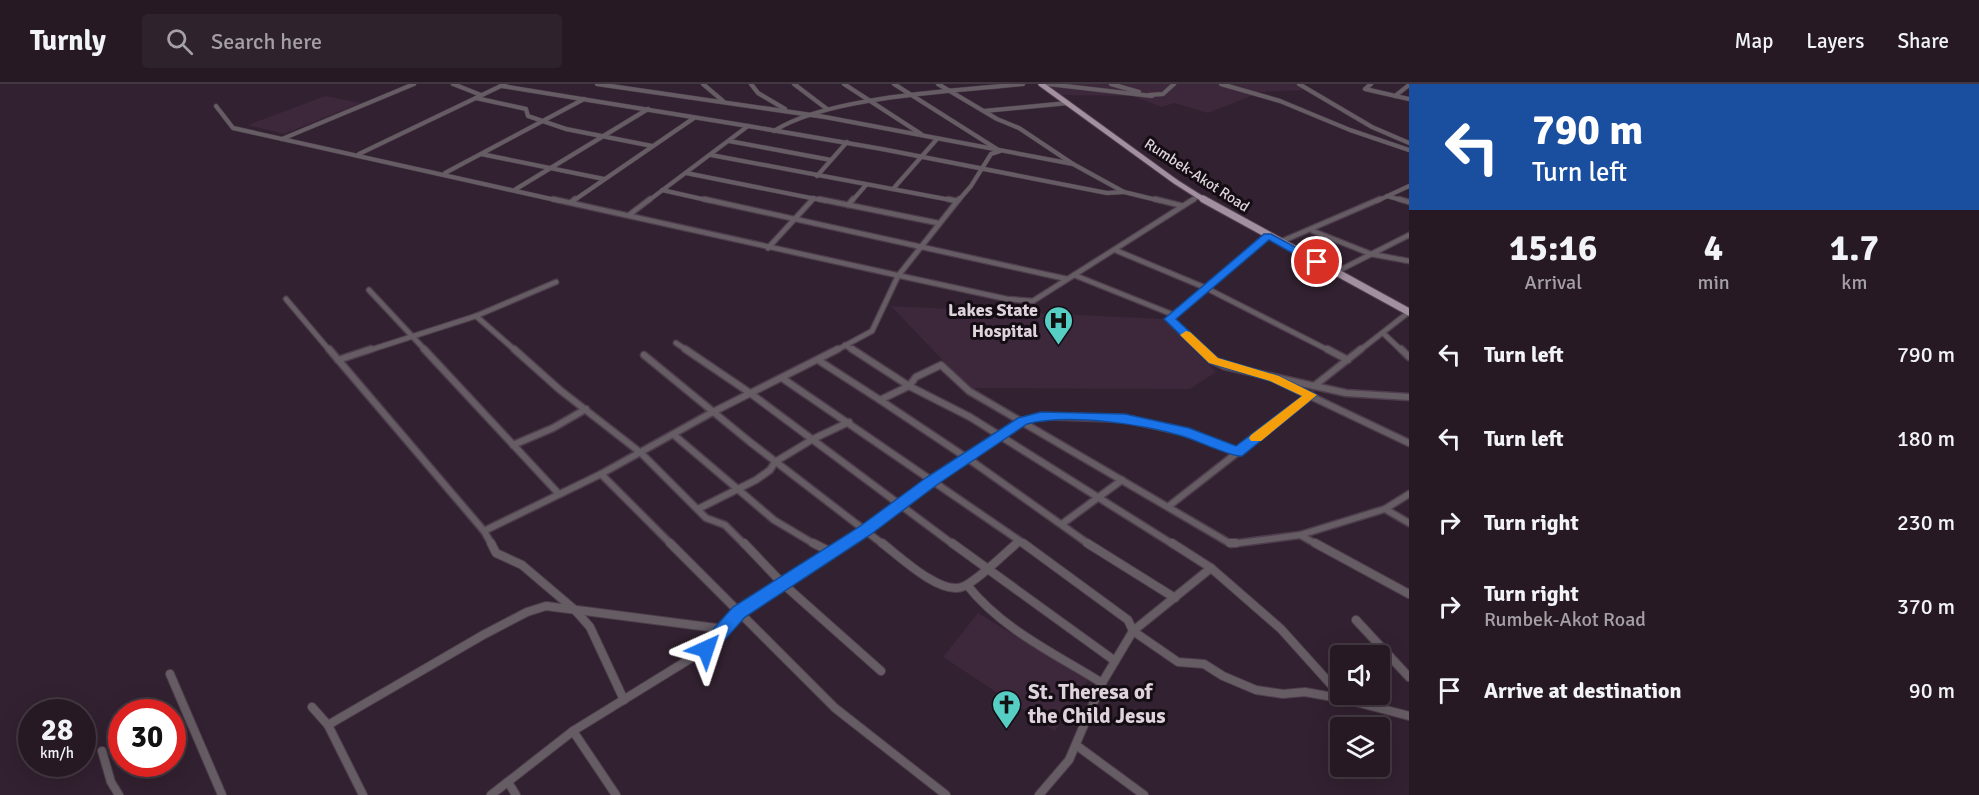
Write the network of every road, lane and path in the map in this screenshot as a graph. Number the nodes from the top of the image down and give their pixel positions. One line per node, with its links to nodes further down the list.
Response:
1 (414, 84): 46 (street)
2 (453, 84): 27 (street)
3 (597, 84): 32 (street)
4 (703, 84): 32 (street)
5 (750, 84): 37 (street)
6 (794, 84): 36 (street)
7 (844, 84): 31 (street)
8 (894, 84): 28 (street)
9 (938, 84): 23 (street)
10 (984, 84): 21 (street)
11 (1023, 84): 21 (street)
12 (1041, 84): 33 (main road, Rumbek-Akot Road)
13 (1048, 84): 25 (street)
14 (1111, 84): 25 (street)
15 (1174, 84): 25 (street)
16 (1221, 84): 52 (street)
17 (1299, 84): 50 (street)
18 (1371, 84): 26 (street)
19 (504, 85): 27 (street); 29 (street)
20 (1409, 85): 22 (street)
21 (989, 88): 23 (street)
22 (1401, 90): 24 (street); 26 (street)
23 (951, 92): 28 (street); 38 (street)
24 (1409, 92)
25 (1152, 96)
26 (1395, 96): 30 (street)
27 (478, 97): 41 (street); 54 (street)
28 (913, 97): 31 (street); 53 (street)
29 (585, 98): 35 (street); 41 (street)
30 (1409, 99)
31 (870, 102): 36 (street); 45 (street)
32 (727, 103): 37 (street)
33 (1068, 103): 38 (street); 72 (main road, Rumbek-Akot Road)
34 (216, 106): 46 (street)
35 (649, 109): 40 (street); 44 (street)
36 (827, 109): 39 (street)
37 (788, 111): 39 (street)
38 (984, 111): 59 (street)
39 (806, 115): 43 (street); 45 (street)
40 (694, 118): 42 (street); 51 (street)
41 (542, 122): 44 (street); 55 (street)
42 (748, 126): 43 (street); 48 (street)
43 (774, 131): 49 (street)
44 (605, 136): 51 (street); 61 (street)
45 (924, 136): 47 (street)
46 (282, 139): 54 (street)
47 (937, 139): 53 (street); 57 (street)
48 (729, 141): 56 (street); 58 (street)
49 (847, 142): 57 (street); 58 (street)
50 (1409, 143)
51 (652, 146): 65 (street)
52 (1409, 150)
53 (1000, 151): 59 (street); 60 (street)
54 (359, 154): 63 (street)
55 (481, 154): 61 (street); 63 (street)
56 (711, 155): 62 (street); 64 (street)
57 (922, 156): 60 (street); 69 (street)
58 (831, 160): 64 (street)
59 (1073, 164): 71 (street)
60 (981, 168): 71 (street); 75 (street)
61 (551, 169): 65 (street); 68 (street)
62 (686, 173): 70 (street); 74 (street)
63 (444, 174): 68 (street)
64 (817, 176): 66 (street)
65 (604, 179): 76 (street)
66 (866, 185): 69 (street); 78 (street)
67 (1409, 186): 73 (street)
68 (516, 189): 76 (street)
69 (893, 189): 75 (street)
70 (662, 190): 80 (street); 81 (street)
71 (1124, 192): 79 (street)
72 (1199, 196): 79 (street); 84 (main road, Rumbek-Akot Road)
73 (1387, 196): 77 (street); 83 (street)
74 (814, 198): 78 (street); 81 (street)
75 (957, 201): 82 (street)
76 (571, 202): 80 (street)
77 (1409, 202)
78 (848, 205): 82 (street)
79 (1184, 206): 89 (street)
80 (629, 215): 88 (street)
81 (794, 220): 87 (street); 88 (street)
82 (938, 223): 87 (street)
83 (1312, 231): 86 (street); 90 (street)
84 (1268, 236): 86 (main road, Rumbek-Akot Road); 97 (street)
85 (1409, 236): 90 (street)
86 (1280, 242): 92 (main road, Rumbek-Akot Road)
87 (920, 247): 94 (street); 95 (street)
88 (768, 248): 94 (street)
89 (1114, 249): 93 (street); 97 (street)
90 (1371, 254): 91 (street); 92 (street)
91 (1409, 261)
92 (1336, 272): 100 (main road, Rumbek-Akot Road)
93 (1074, 275): 95 (street); 101 (street)
94 (898, 276): 95 (street); 106 (street)
95 (1068, 279)
96 (556, 282): 102 (street)
97 (1206, 288): 101 (street); 111 (street)
98 (369, 290): 104 (street)
99 (286, 299): 109 (street)
100 (1409, 312): 103 (street)
101 (1174, 315): 113 (street)
102 (476, 316): 104 (street); 120 (street)
103 (1383, 333): 108 (street); 111 (street)
104 (411, 337): 109 (street); 128 (street)
105 (676, 343): 116 (street)
106 (845, 345): 110 (street); 114 (street)
107 (644, 355): 121 (street)
108 (1409, 357)
109 (338, 360): 146 (street)
110 (818, 360): 112 (street); 119 (street)
111 (1348, 360): 115 (street)
112 (783, 378): 116 (street); 123 (street)
113 (1274, 379): 115 (street); 117 (street)
114 (909, 386): 119 (street); 122 (street); 125 (street)
115 (1314, 386): 118 (street)
116 (750, 393): 121 (street); 126 (street)
117 (1311, 395): 127 (street); 129 (street)
118 (1409, 397)
119 (880, 400): 131 (street)
120 (586, 409): 128 (street); 130 (street)
121 (711, 413): 124 (street); 132 (street)
122 (1023, 421): 125 (street); 129 (street); 135 (street)
123 (849, 422): 126 (street); 134 (street)
124 (674, 435): 130 (street); 136 (street)
125 (998, 436): 131 (street); 139 (street)
126 (813, 438): 132 (street); 140 (street)
127 (1409, 443)
128 (513, 445): 137 (street)
129 (1237, 452): 141 (street)
130 (641, 453): 133 (street); 142 (street)
131 (968, 458): 134 (street); 145 (street)
132 (775, 462): 136 (street); 147 (street)
133 (601, 474): 137 (street); 158 (street)
134 (933, 480): 140 (street); 149 (street)
135 (1122, 480): 139 (street); 141 (street)
136 (739, 488): 142 (street); 150 (street)
137 (558, 493): 146 (street)
138 (1409, 494): 143 (street)
139 (1096, 498): 145 (street); 151 (street)
140 (900, 503): 147 (street); 152 (street)
141 (1169, 506): 148 (street)
142 (698, 509): 153 (street)
143 (1385, 509): 144 (street); 148 (street)
144 (1409, 523)
145 (1062, 524): 156 (street)
146 (484, 531): 157 (street)
147 (864, 531): 150 (street); 154 (street)
148 (1300, 535): 155 (street)
149 (1020, 541): 152 (street); 161 (street)
150 (831, 552): 153 (street)
151 (1211, 568): 156 (street); 167 (street)
152 (986, 569): 154 (street); 162 (street)
153 (782, 583): 158 (street); 163 (street)
154 (967, 585): 166 (street)
155 (1409, 594)
156 (1175, 598): 161 (street)
157 (575, 610): 160 (street); 169 (street); 173 (street)
158 (739, 612): 160 (street); 184 (street)
159 (1356, 620): 165 (street)
160 (724, 629): 169 (street)
161 (1133, 632): 162 (street); 168 (street)
162 (1115, 661): 166 (street)
163 (881, 671)
164 (170, 674): 179 (street)
165 (1409, 677)
166 (1102, 683): 175 (street)
167 (1330, 683)
168 (1330, 696)
169 (624, 700): 174 (street)
170 (1367, 705): 172 (street)
171 (312, 707): 173 (street)
172 (1409, 716)
173 (328, 725): 180 (street)
174 (573, 731): 177 (street); 183 (street)
175 (1076, 745): 185 (street); 186 (street)
176 (102, 751): 178 (street)
177 (508, 782): 181 (street); 182 (street)
178 (119, 795)
179 (222, 795)
180 (363, 795)
181 (491, 795)
182 (516, 795)
183 (616, 795)
184 (946, 795)
185 (1039, 795)
186 (1144, 795)

